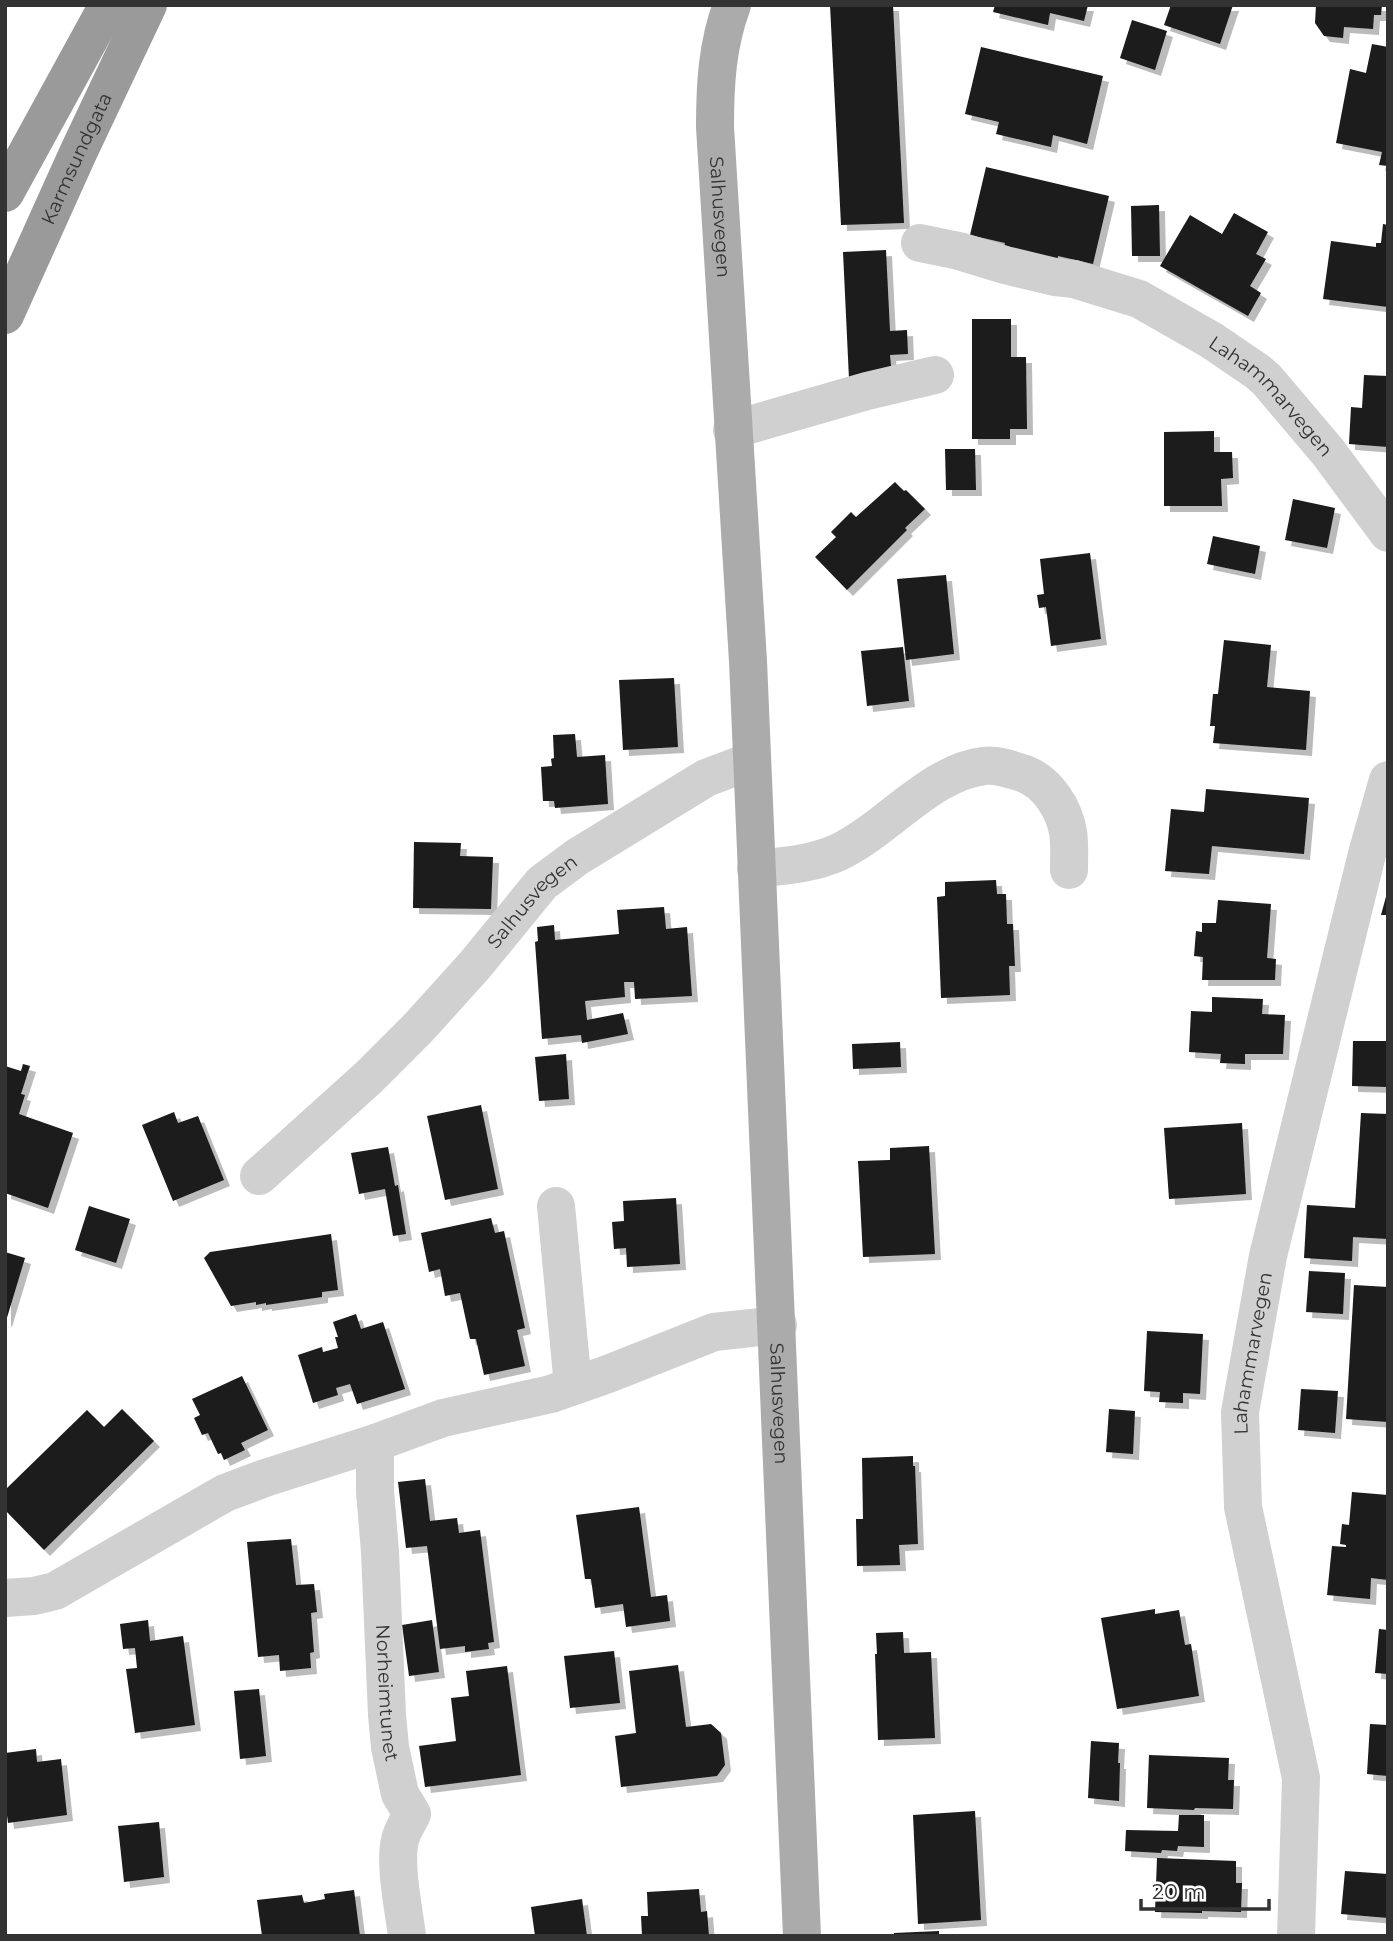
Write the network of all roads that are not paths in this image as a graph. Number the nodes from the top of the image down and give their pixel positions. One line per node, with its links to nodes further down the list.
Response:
1 (108, 5): 4 (highway)
2 (148, 5): 6 (highway, Karmsundgata)
3 (732, 5): 8 (main road, Salhusvegen)
4 (5, 193)
5 (920, 243): 9 (street, Lahammarvegen)
6 (5, 315)
7 (935, 374): 8 (street)
8 (732, 430): 10 (main road, Salhusvegen)
9 (1388, 534)
10 (751, 761): 12 (main road, Salhusvegen); 14 (street, Salhusvegen)
11 (1388, 780): 22 (street, Lahammarvegen)
12 (756, 869): 13 (street); 16 (main road, Salhusvegen)
13 (1069, 870)
14 (259, 1176)
15 (556, 1206): 17 (street)
16 (778, 1325): 17 (street); 21 (main road, Salhusvegen)
17 (573, 1386): 18 (street)
18 (375, 1443): 19 (street); 20 (street, Norheimtunet)
19 (5, 1598)
20 (407, 1936)
21 (802, 1936)
22 (1296, 1936)

